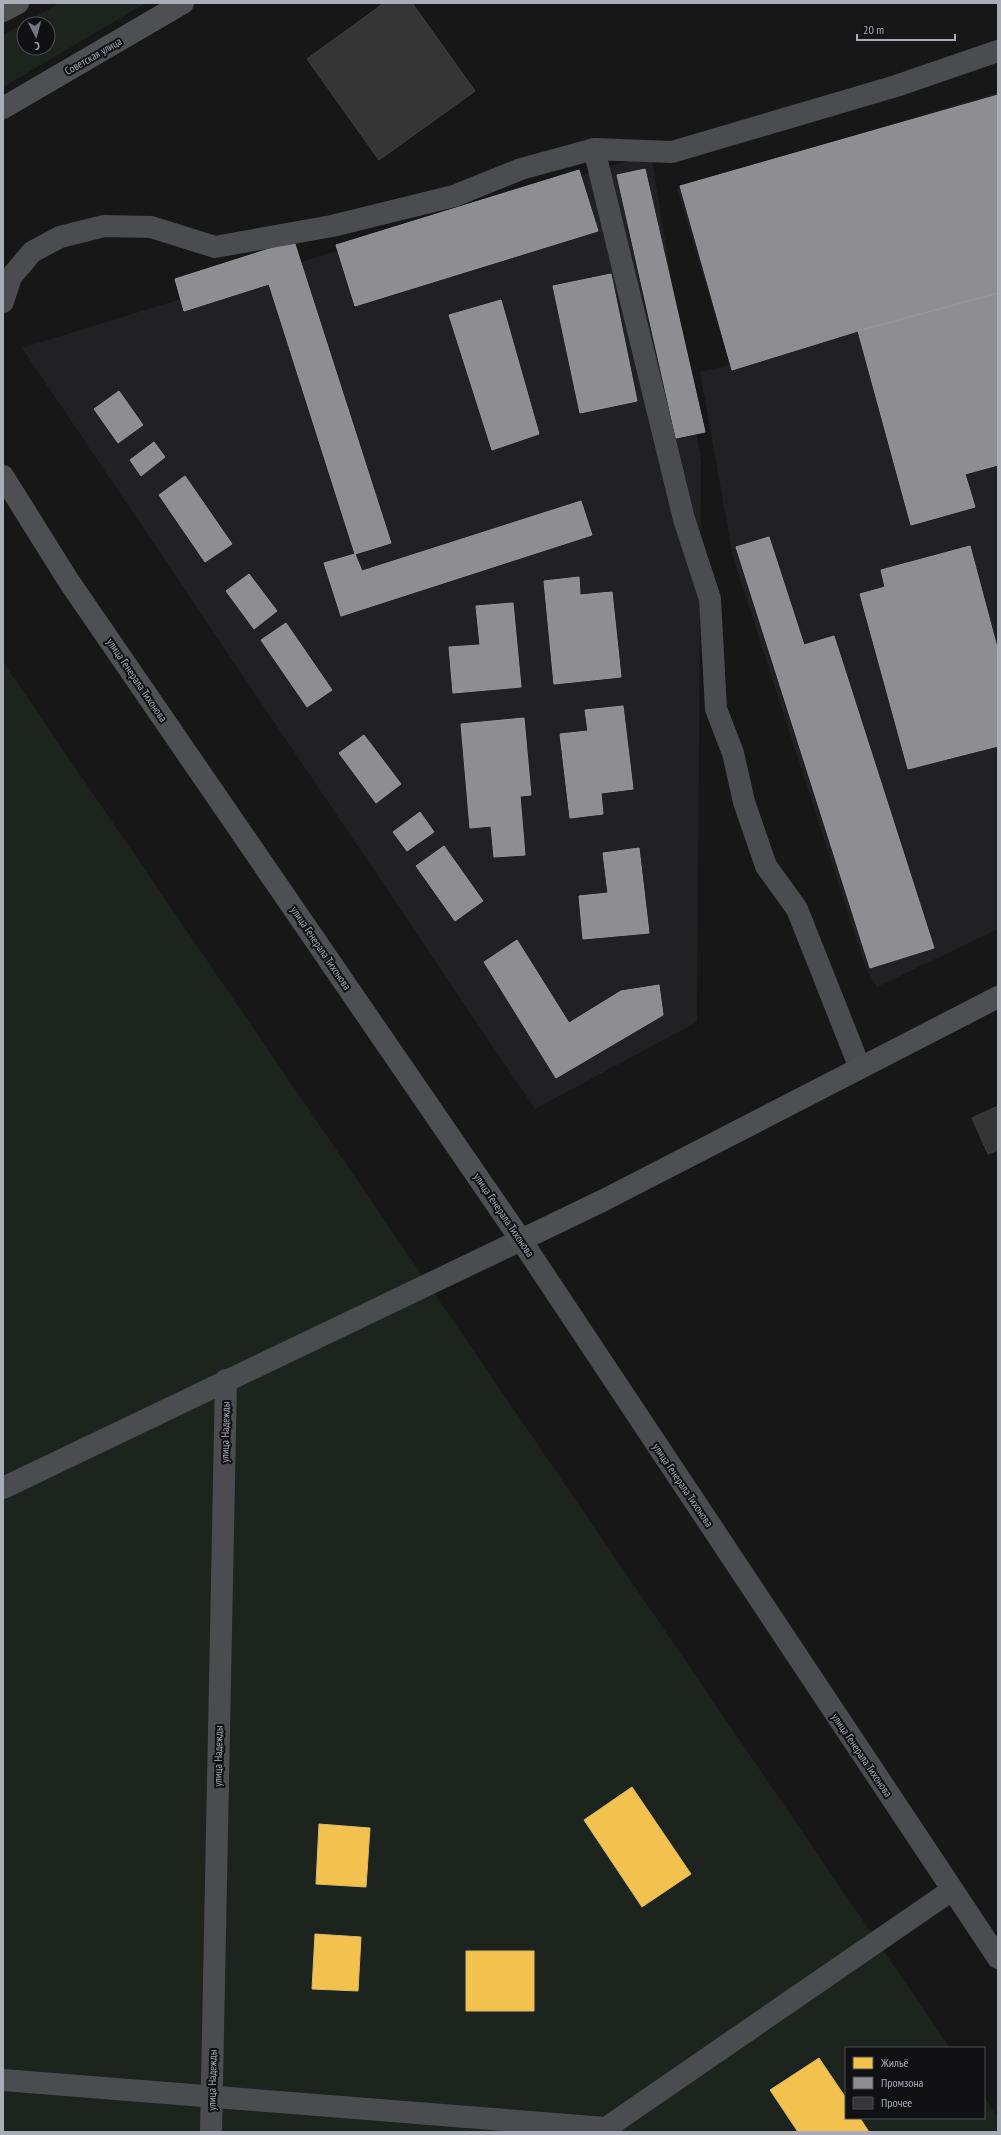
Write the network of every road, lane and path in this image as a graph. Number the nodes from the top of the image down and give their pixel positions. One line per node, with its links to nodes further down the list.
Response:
1 (18, 3): 3 (main road)
2 (183, 3): 5 (main road, Советская улица)
3 (3, 11)
4 (998, 50): 6 (street)
5 (3, 108)
6 (594, 149): 7 (street); 10 (street)
7 (3, 302)
8 (3, 476): 11 (main road, улица Генерала Тихонова)
9 (998, 997): 10 (main road)
10 (860, 1068): 11 (main road)
11 (521, 1240): 12 (street); 14 (street, улица Генерала Тихонова)
12 (226, 1380): 13 (street); 17 (street, улица Надежды)
13 (3, 1488)
14 (952, 1890): 15 (street, улица Генерала Тихонова); 17 (street)
15 (998, 1958)
16 (3, 2080): 17 (street)
17 (212, 2097): 18 (street, улица Надежды)
18 (211, 2132)

